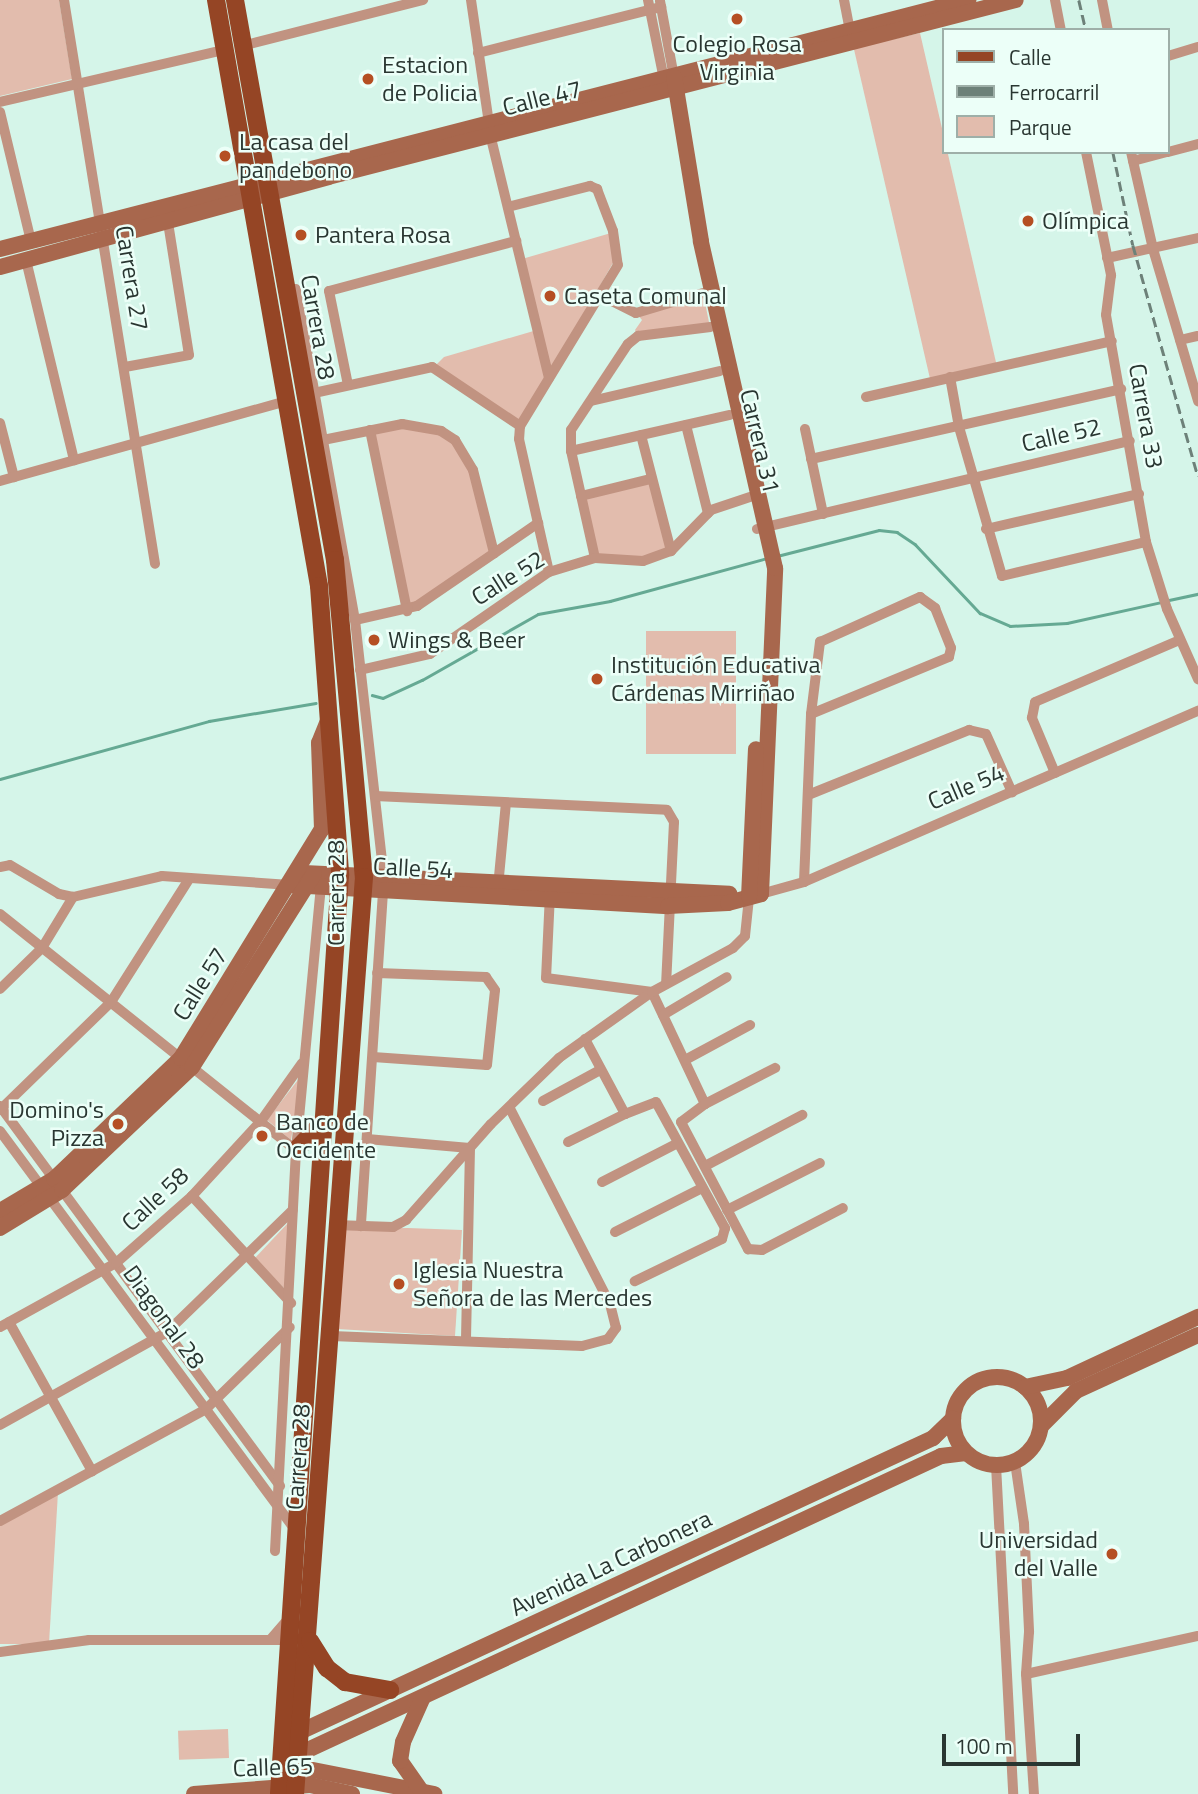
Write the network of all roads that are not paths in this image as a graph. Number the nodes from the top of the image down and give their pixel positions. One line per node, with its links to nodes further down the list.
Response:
1 (64, 0): 20 (street, Carrera 27)
2 (216, 0): 17 (main road, Carrera 28)
3 (235, 0): 15 (main road, Carrera 28)
4 (423, 0): 15 (street)
5 (471, 0): 18 (street)
6 (844, 0): 14 (street)
7 (968, 0): 14 (street, Calle 47)
8 (1016, 0): 21 (street, Calle 47)
9 (1055, 0): 12 (street)
10 (1102, 0): 13 (street)
11 (655, 4): 18 (street); 21 (street, Carrera 31)
12 (1062, 28)
13 (1108, 28)
14 (850, 31): 21 (street, Calle 47)
15 (242, 46): 31 (main road, Carrera 28)
16 (1198, 47): 19 (street)
17 (224, 50): 20 (street); 31 (main road, Carrera 28)
18 (478, 53): 24 (street)
19 (1170, 55)
20 (78, 84): 22 (street); 34 (street, Carrera 27)
21 (670, 84): 24 (street, Calle 47); 30 (street, Carrera 31)
22 (0, 102)
23 (0, 112): 36 (street)
24 (490, 129): 31 (street, Calle 47); 32 (street)
25 (1198, 144): 26 (street)
26 (1170, 151)
27 (1086, 154): 40 (street, Carrera 33)
28 (1153, 154): 29 (street)
29 (1132, 157): 39 (street)
30 (686, 183): 43 (street, Carrera 31); 84 (street, Carrera 31)
31 (262, 189): 33 (street, Calle 47); 34 (street, Calle 47); 56 (main road, Carrera 28); 59 (main road, Carrera 28); 59 (street, Carrera 28)
32 (508, 206): 37 (street); 44 (street)
33 (168, 222): 34 (street, Calle 47); 49 (street)
34 (104, 231): 36 (street, Calle 47); 41 (street, Calle 47); 49 (street, Carrera 27)
35 (1198, 238): 39 (street)
36 (31, 241): 38 (street, Calle 47)
37 (516, 241): 52 (street); 53 (street, Carrera 28)
38 (0, 249)
39 (1153, 250): 40 (street); 47 (street)
40 (1107, 258): 48 (street, Carrera 33)
41 (26, 260): 42 (street, Calle 47); 73 (street)
42 (0, 267)
43 (703, 293): 44 (street); 45 (street, Carrera 31)
44 (600, 295): 52 (street)
45 (710, 327): 50 (street, Carrera 31); 57 (street)
46 (1198, 336): 47 (street)
47 (1180, 340): 58 (street)
48 (1112, 341): 51 (street); 54 (street, Carrera 33)
49 (125, 367): 70 (street, Carrera 27)
50 (720, 371): 57 (street); 60 (street, Carrera 31)
51 (950, 377): 55 (street); 64 (street)
52 (549, 378): 63 (street)
53 (348, 385): 59 (street); 63 (street)
54 (1121, 389): 64 (street); 69 (street, Carrera 33)
55 (866, 397)
56 (287, 401): 70 (street); 99 (main road, Carrera 28)
57 (591, 401): 71 (street)
58 (1198, 401)
59 (314, 409): 68 (street, Carrera 28); 110 (main road, Carrera 28)
60 (730, 415): 62 (street); 80 (street, Carrera 31)
61 (0, 423): 75 (street)
62 (686, 425): 67 (street); 81 (street)
63 (520, 426): 83 (street)
64 (959, 427): 72 (street); 74 (street)
65 (805, 429): 72 (street)
66 (370, 430): 68 (street); 88 (street); 92 (street)
67 (641, 435): 71 (street); 76 (street)
68 (323, 440): 93 (street, Carrera 28)
69 (1130, 441): 74 (street, Calle 52); 78 (street, Carrera 33)
70 (137, 443): 73 (street); 90 (street, Carrera 27)
71 (571, 451): 79 (street)
72 (811, 459): 82 (street)
73 (74, 460): 75 (street)
74 (976, 474): 82 (street, Calle 52); 85 (street)
75 (14, 477): 77 (street)
76 (650, 480): 79 (street); 87 (street)
77 (0, 481)
78 (1139, 494): 85 (street); 86 (street, Carrera 33)
79 (581, 496): 89 (street)
80 (750, 497): 81 (street, Calle 52); 84 (street, Carrera 31)
81 (708, 513): 87 (street, Calle 52)
82 (824, 514): 84 (street, Calle 52)
83 (538, 523): 88 (street); 91 (street)
84 (762, 528): 115 (street, Carrera 31)
85 (986, 529): 86 (street)
86 (1146, 542): 94 (street, Carrera 33)
87 (671, 551): 89 (street, Calle 52)
88 (494, 553): 92 (street)
89 (595, 558): 91 (street, Calle 52)
90 (155, 564)
91 (549, 572): 95 (street, Calle 52)
92 (407, 611): 93 (street)
93 (355, 620): 95 (street, Carrera 28)
94 (1180, 640): 96 (street, Carrera 33); 100 (street)
95 (360, 670): 103 (street, Carrera 28)
96 (1198, 679)
97 (1198, 712): 100 (street, Calle 54)
98 (811, 714): 98 (street); 102 (street)
99 (330, 716): 107 (street, Calle 57); 108 (main road, Carrera 28)
100 (1055, 773): 101 (street, Calle 54)
101 (1012, 792): 102 (street); 111 (street, Calle 54)
102 (808, 795): 111 (street)
103 (375, 796): 104 (street); 112 (street, Carrera 28)
104 (506, 803): 113 (street); 117 (street)
105 (0, 867): 116 (street)
106 (189, 879): 107 (street, Calle 54); 116 (street, Calle 54); 125 (street)
107 (293, 879): 109 (street, Calle 54); 132 (street, Calle 57)
108 (340, 881): 109 (street, Calle 54); 110 (street, Calle 54); 142 (main road, Carrera 28)
109 (315, 882): 130 (street, Carrera 28); 132 (street, Calle 57)
110 (364, 882): 112 (street, Calle 54); 159 (main road, Carrera 28)
111 (804, 882): 115 (street, Calle 54)
112 (384, 883): 113 (street, Calle 54); 120 (street, Carrera 28)
113 (498, 890): 114 (street, Calle 54)
114 (550, 893): 117 (street, Calle 54); 124 (street)
115 (755, 895): 117 (street, Calle 54); 122 (street)
116 (72, 897): 119 (street)
117 (669, 900): 122 (street)
118 (0, 914): 119 (street)
119 (42, 948): 123 (street); 125 (street)
120 (377, 973): 129 (street, Carrera 28); 129 (street)
121 (727, 977): 126 (street)
122 (666, 984): 124 (street)
123 (0, 989)
124 (652, 992): 126 (street); 128 (street)
125 (111, 1002): 132 (street); 138 (street)
126 (663, 1015): 131 (street)
127 (750, 1025): 131 (street)
128 (585, 1039): 134 (street); 137 (street)
129 (373, 1057): 144 (street, Carrera 28)
130 (304, 1060): 141 (street, Calle 58); 148 (street, Carrera 28)
131 (685, 1060): 136 (street)
132 (187, 1063): 141 (street); 153 (street, Calle 57)
133 (775, 1068): 136 (street)
134 (600, 1070): 135 (street); 139 (street)
135 (543, 1101)
136 (705, 1104): 150 (street)
137 (509, 1107): 147 (street); 175 (street)
138 (1, 1108): 153 (street, Diagonal 28)
139 (625, 1114): 145 (street); 146 (street)
140 (802, 1115): 150 (street)
141 (261, 1121): 148 (street); 154 (street, Calle 58)
142 (324, 1121): 148 (main road); 190 (main road, Carrera 28)
143 (0, 1131): 153 (street, Diagonal 28)
144 (367, 1139): 147 (street); 160 (street, Carrera 28)
145 (568, 1142)
146 (678, 1143): 151 (street); 152 (street)
147 (470, 1148): 160 (street); 175 (street)
148 (296, 1150): 156 (street, Carrera 28)
149 (820, 1163): 157 (street)
150 (705, 1166): 157 (street)
151 (602, 1182)
152 (702, 1188): 162 (street); 166 (street)
153 (52, 1189): 158 (street, Calle 57); 161 (street, Calle 57); 164 (street, Diagonal 28); 165 (street, Diagonal 28)
154 (192, 1196): 163 (street); 164 (street, Calle 58)
155 (843, 1208): 157 (street)
156 (293, 1210): 163 (street); 167 (street, Carrera 28)
157 (727, 1210)
158 (0, 1211)
159 (335, 1225): 160 (street); 173 (main road, Carrera 28)
160 (361, 1226)
161 (0, 1228)
162 (615, 1232)
163 (247, 1256): 167 (street); 171 (street)
164 (116, 1263): 165 (street, Calle 58); 171 (street, Diagonal 28)
165 (104, 1271): 169 (street, Calle 58); 174 (street, Diagonal 28)
166 (635, 1281)
167 (290, 1303): 170 (street, Carrera 28)
168 (1198, 1317): 176 (street)
169 (5, 1325): 177 (street)
170 (290, 1327): 178 (street); 187 (street, Carrera 28)
171 (167, 1332): 174 (street); 178 (street, Diagonal 28)
172 (1198, 1335): 182 (street)
173 (332, 1336): 175 (street); 194 (main road, Carrera 28)
174 (154, 1339): 177 (street); 179 (street, Diagonal 28)
175 (466, 1341)
176 (1026, 1387): 180 (street); 182 (street)
177 (51, 1397): 181 (street); 186 (street)
178 (217, 1400): 179 (street); 187 (street, Diagonal 28)
179 (206, 1409): 186 (street); 188 (street, Diagonal 28)
180 (953, 1419): 183 (street); 199 (street, Avenida La Carbonera)
181 (0, 1425)
182 (1042, 1425): 184 (street)
183 (966, 1453): 185 (street); 200 (street, Avenida La Carbonera)
184 (1016, 1462): 185 (street); 198 (street)
185 (996, 1465): 207 (street)
186 (92, 1471): 189 (street)
187 (280, 1486): 188 (street, Carrera 28)
188 (279, 1508): 190 (street, Diagonal 28); 191 (street, Carrera 28)
189 (0, 1521)
190 (295, 1529): 192 (main road, Carrera 28)
191 (275, 1550)
192 (289, 1618): 195 (street); 196 (main road, Carrera 28)
193 (1198, 1636): 198 (street)
194 (309, 1639): 199 (main road); 201 (main road, Carrera 28)
195 (270, 1640): 196 (street); 197 (street)
196 (288, 1640): 202 (main road, Carrera 28)
197 (0, 1651)
198 (1026, 1674): 208 (street)
199 (390, 1690): 201 (street, Avenida La Carbonera)
200 (423, 1697): 203 (street, Avenida La Carbonera); 204 (street)
201 (300, 1732): 202 (street, Avenida La Carbonera); 203 (main road, Carrera 28)
202 (282, 1740): 203 (main road, Carrera 28)
203 (296, 1783): 204 (street, Calle 65); 205 (street, Calle 65); 206 (street, Calle 65)
204 (428, 1793)
205 (194, 1794)
206 (352, 1794)
207 (1013, 1794)
208 (1034, 1794)

